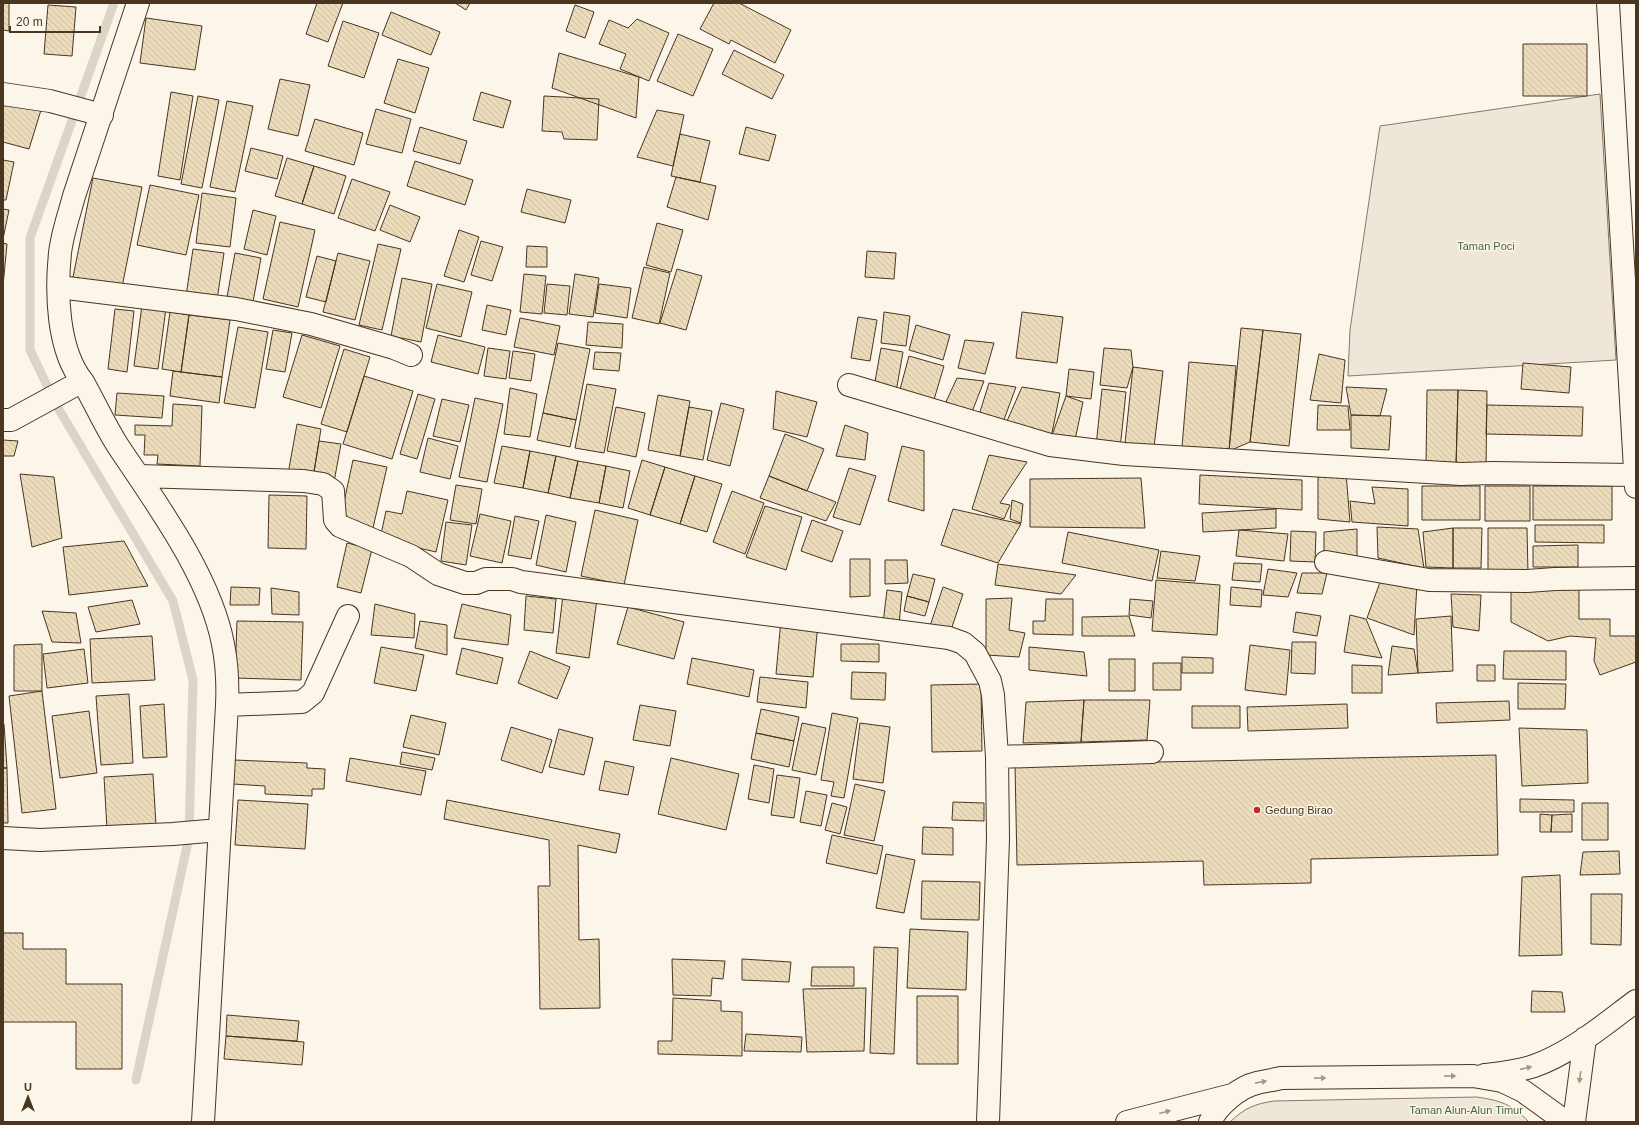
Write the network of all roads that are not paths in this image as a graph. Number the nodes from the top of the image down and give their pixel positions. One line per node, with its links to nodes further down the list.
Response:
1 (138, 3): 4 (street)
2 (1608, 3): 11 (street)
3 (3, 94): 4 (street)
4 (94, 113): 5 (street)
5 (59, 287): 6 (street); 7 (street)
6 (411, 355)
7 (80, 383): 9 (street); 10 (street)
8 (849, 385): 11 (street)
9 (7, 420)
10 (139, 476): 15 (street); 17 (street)
11 (1635, 481)
12 (1326, 562): 13 (street)
13 (1636, 578)
14 (348, 616): 15 (street)
15 (227, 705): 18 (street)
16 (1152, 752): 17 (street)
17 (998, 757): 25 (street)
18 (214, 830): 19 (street); 24 (street)
19 (3, 838)
20 (1636, 1001): 21 (street)
21 (1585, 1038): 22 (street, one-way to 21); 29 (street, one-way to 29)
22 (1474, 1076): 23 (street, one-way to 22); 28 (street)
23 (1232, 1095): 26 (street, one-way to 23); 27 (street)
24 (203, 1122)
25 (988, 1122)
26 (1127, 1122)
27 (1210, 1122)
28 (1562, 1122)
29 (1574, 1122)

